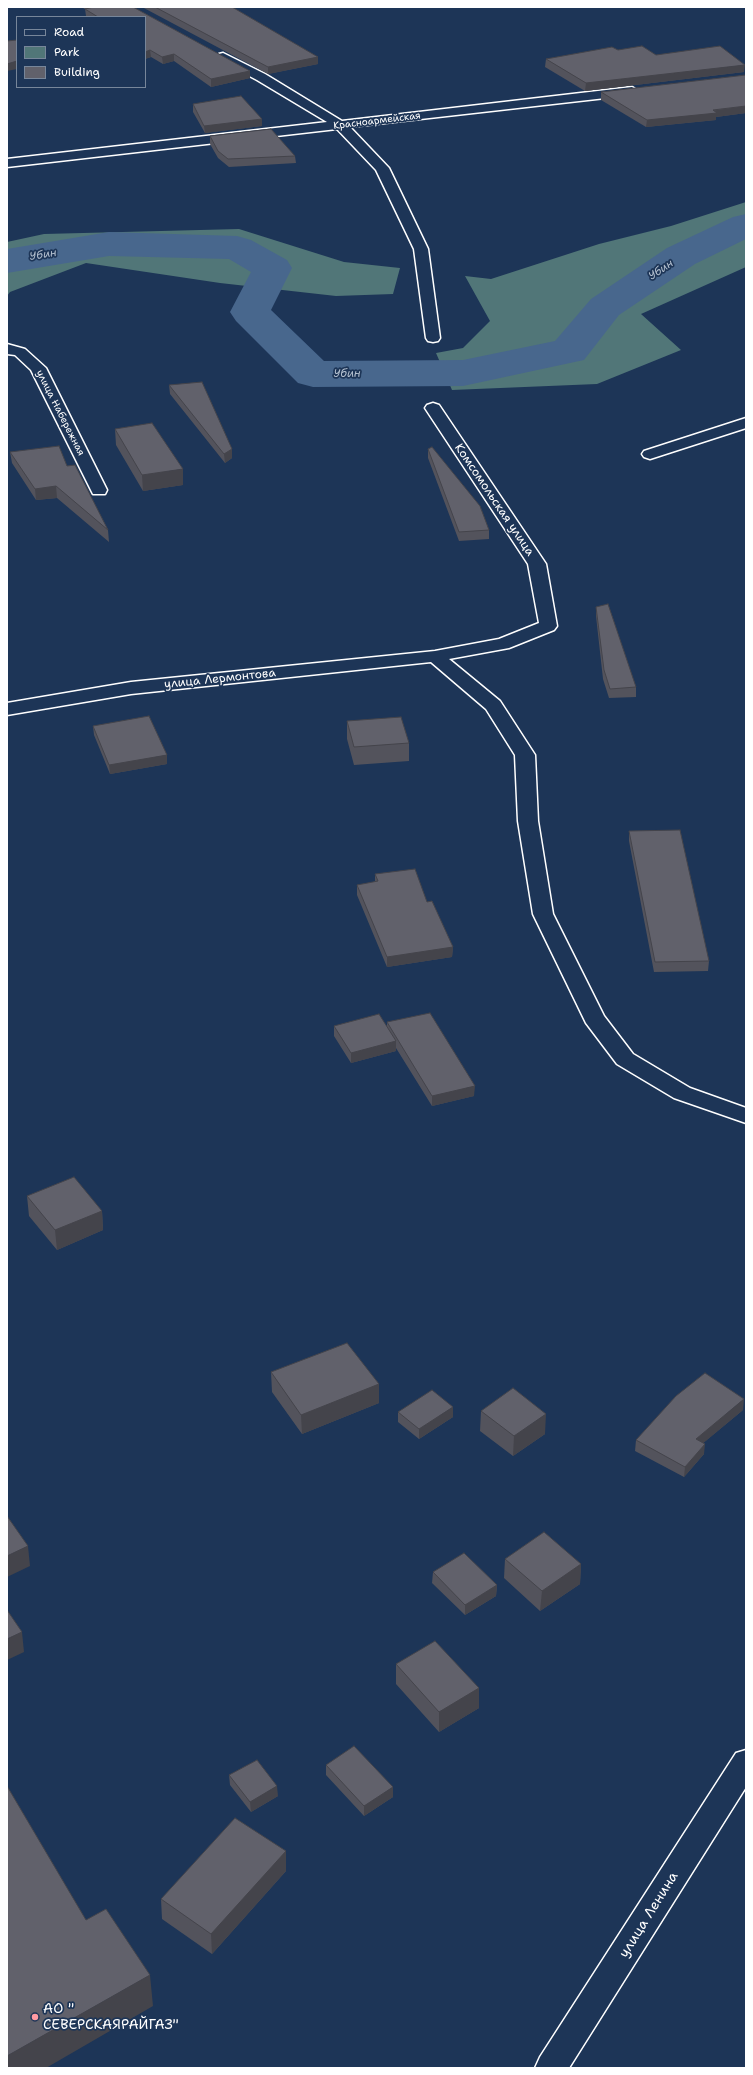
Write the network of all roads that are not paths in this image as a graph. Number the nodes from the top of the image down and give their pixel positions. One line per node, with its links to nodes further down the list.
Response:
1 (214, 52): 3 (street)
2 (645, 89): 3 (street, Красноармейская)
3 (340, 125): 4 (street, Красноармейская); 5 (street)
4 (7, 163)
5 (433, 338)
6 (7, 349): 10 (street, улица Набережная)
7 (433, 408): 11 (street, Комсомольская улица)
8 (746, 423): 9 (street)
9 (650, 454)
10 (99, 490)
11 (435, 656): 12 (street, улица Лермонтова); 13 (street)
12 (7, 709)
13 (746, 1116)
14 (746, 1762): 15 (street, улица Ленина)
15 (551, 2068)

